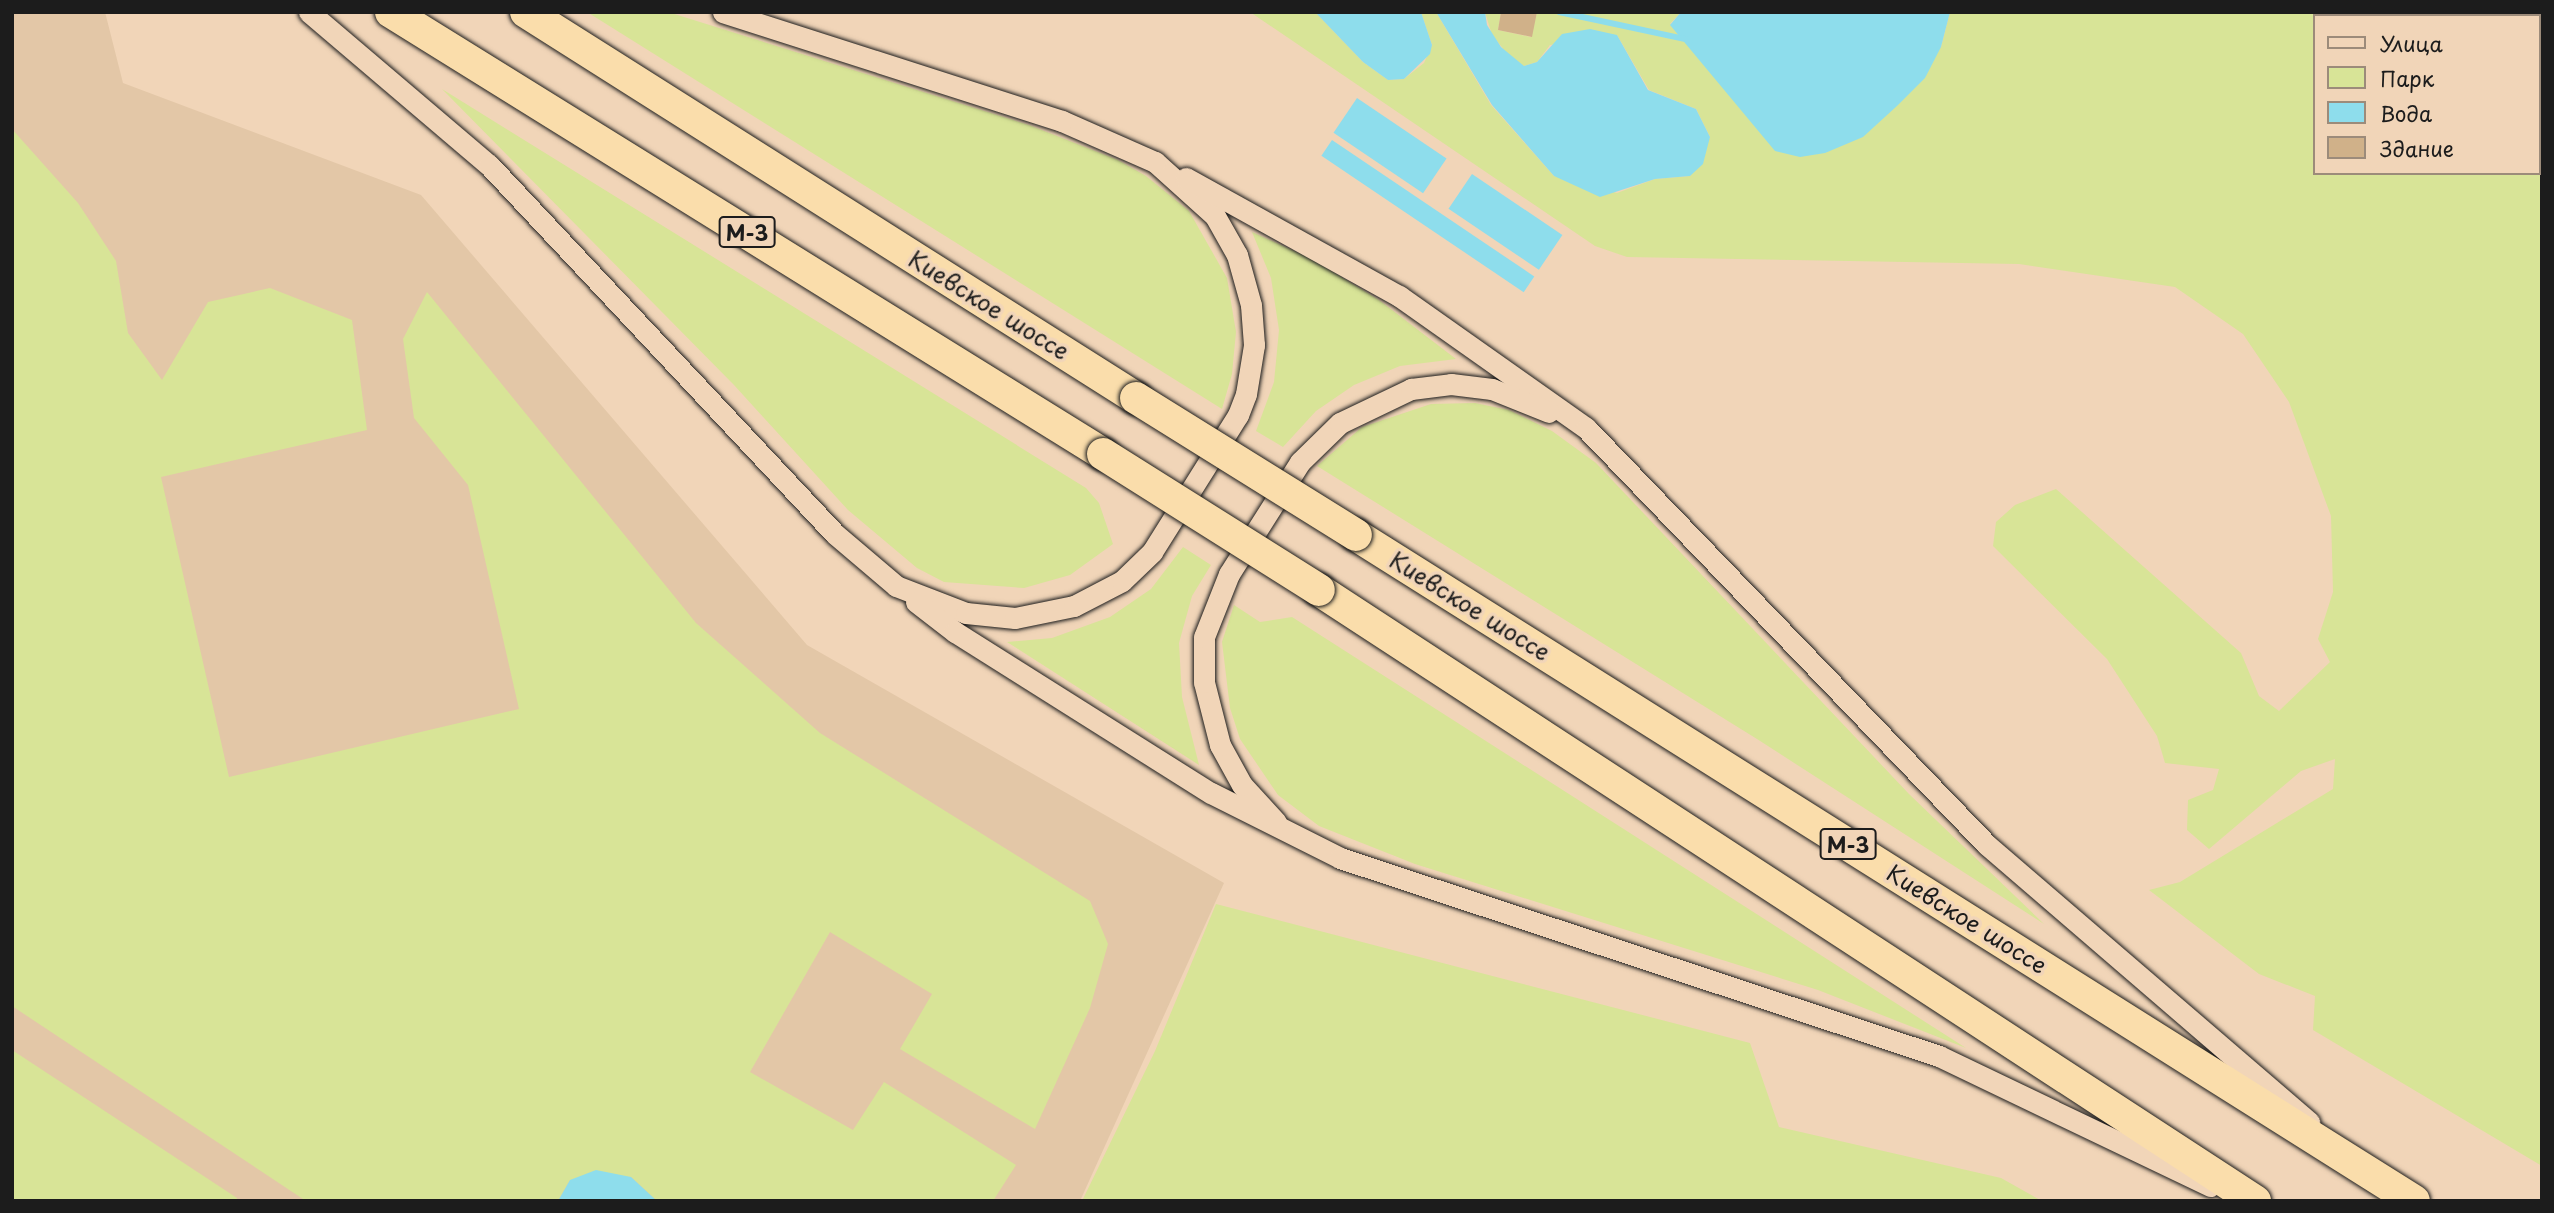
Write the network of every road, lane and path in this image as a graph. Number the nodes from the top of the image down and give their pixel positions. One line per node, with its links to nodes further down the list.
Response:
1 (309, 12): 7 (street)
2 (391, 12): 11 (highway, М-3, bridge)
3 (526, 12): 9 (highway, Киевское шоссе / М-3, bridge)
4 (723, 12): 5 (street)
5 (1155, 162): 6 (street); 7 (street)
6 (1622, 464): 8 (street); 9 (street)
7 (896, 586): 8 (street)
8 (1300, 840): 10 (street)
9 (2340, 1153): 12 (highway, Киевское шоссе / М-3)
10 (2239, 1201)
11 (2255, 1201)
12 (2413, 1201)

